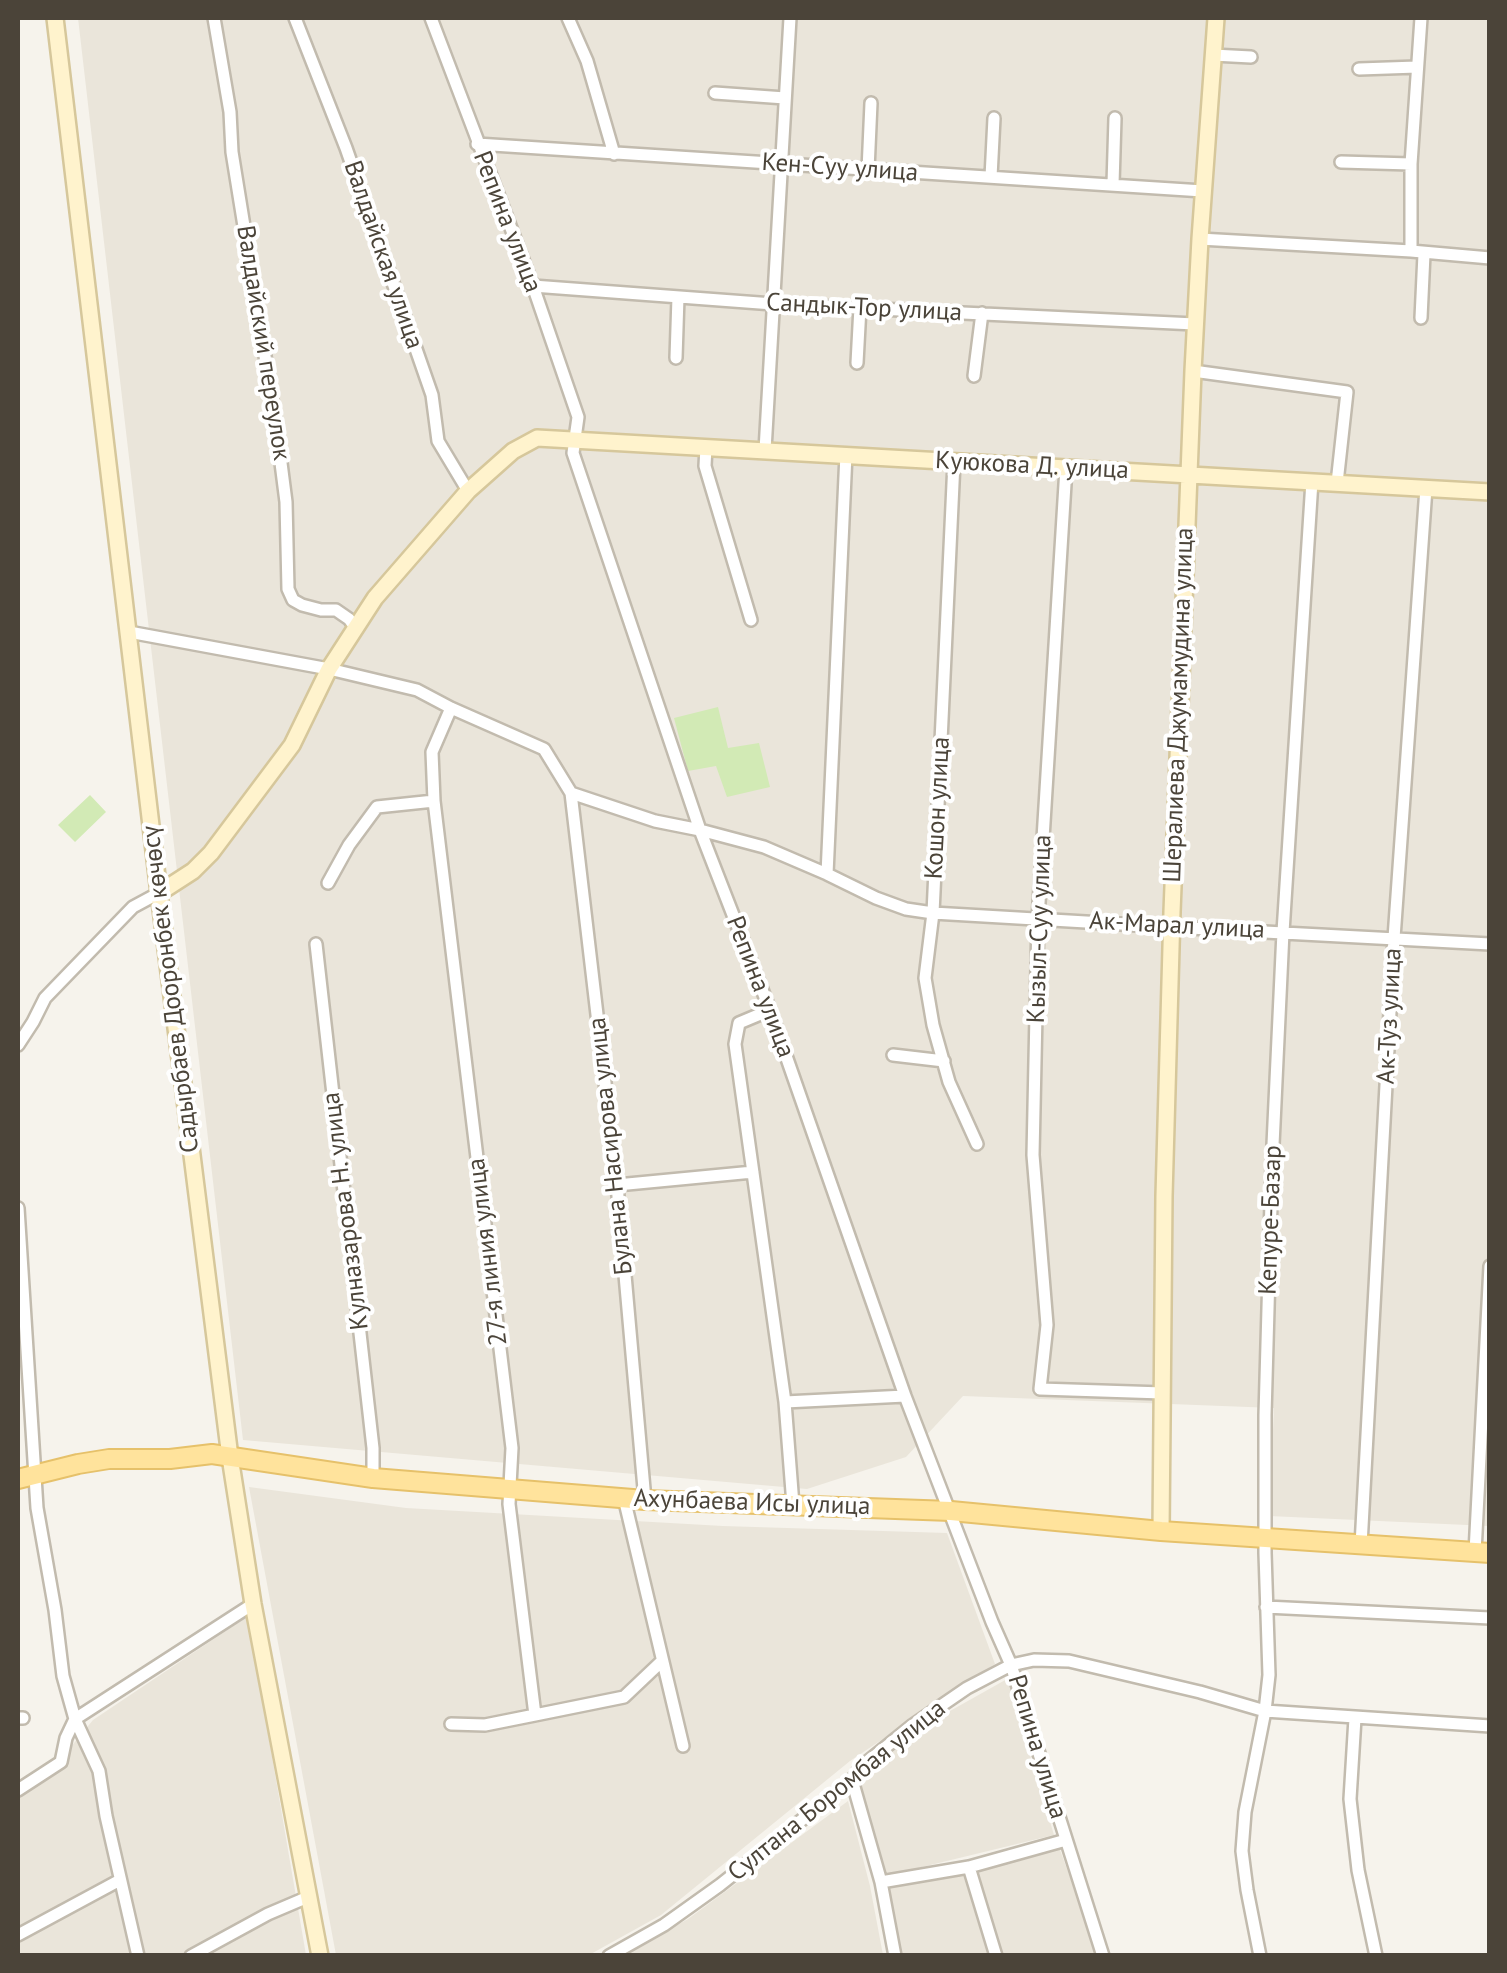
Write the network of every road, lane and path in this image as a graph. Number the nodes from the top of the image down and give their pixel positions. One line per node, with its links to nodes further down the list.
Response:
1 (56, 18): 55 (street, Садырбаев Дооронбек көчөсү)
2 (214, 18): 54 (street, Валдайский переулок)
3 (295, 18): 51 (street, Валдайская улица)
4 (430, 18): 18 (street, Репина улица)
5 (568, 18): 19 (street)
6 (790, 18): 14 (street)
7 (1216, 18): 9 (street, Шералиева Джумамудина улица)
8 (1421, 18): 11 (street)
9 (1213, 55): 10 (street); 26 (street, Шералиева Джумамудина улица)
10 (1251, 57)
11 (1417, 67): 12 (street); 22 (street)
12 (1359, 69)
13 (715, 92): 14 (street)
14 (785, 98): 21 (street)
15 (872, 103): 23 (street)
16 (994, 118): 24 (street)
17 (1115, 118): 25 (street)
18 (477, 144): 19 (street, Кен-Суу улица); 30 (street, Репина улица)
19 (614, 154): 21 (street, Кен-Суу улица)
20 (1341, 162): 22 (street)
21 (782, 164): 23 (street, Кен-Суу улица); 32 (street)
22 (1411, 164): 28 (street)
23 (868, 170): 24 (street, Кен-Суу улица)
24 (990, 177): 25 (street, Кен-Суу улица)
25 (1113, 184): 26 (street, Кен-Суу улица)
26 (1203, 191): 27 (street, Шералиева Джумамудина улица)
27 (1200, 238): 28 (street); 36 (street, Шералиева Джумамудина улица)
28 (1417, 252): 29 (street); 35 (street)
29 (1490, 258)
30 (533, 286): 31 (street, Сандык-Тор улица); 41 (street, Репина улица)
31 (678, 297): 32 (street, Сандык-Тор улица); 37 (street)
32 (774, 304): 33 (street, Сандык-Тор улица); 43 (street)
33 (860, 307): 34 (street, Сандык-Тор улица); 38 (street)
34 (982, 313): 36 (street, Сандык-Тор улица); 40 (street)
35 (1421, 318)
36 (1196, 324): 39 (street, Шералиева Джумамудина улица)
37 (676, 358)
38 (857, 363)
39 (1193, 371): 47 (street, Шералиева Джумамудина улица); 49 (street)
40 (974, 376)
41 (574, 440): 42 (street, Куюкова Д. улица); 51 (street); 60 (street, Репина улица)
42 (706, 447): 43 (street, Куюкова Д. улица); 53 (street)
43 (765, 450): 44 (street, Куюкова Д. улица)
44 (846, 454): 45 (street, Куюкова Д. улица); 61 (street)
45 (954, 462): 46 (street, Куюкова Д. улица); 64 (street, Кошон улица)
46 (1066, 468): 47 (street, Куюкова Д. улица); 65 (street, Кызыл-Суу улица)
47 (1188, 474): 48 (street, Куюкова Д. улица); 66 (street, Шералиева Джумамудина улица)
48 (1312, 481): 49 (street, Куюкова Д. улица); 67 (street, Кепуре-Базар)
49 (1337, 483): 50 (street, Куюкова Д. улица)
50 (1426, 488): 52 (street, Куюкова Д. улица); 68 (street, Ак-Туз улица)
51 (468, 491): 54 (street)
52 (1490, 492)
53 (751, 620)
54 (355, 627): 56 (street)
55 (129, 632): 56 (street); 63 (street, Садырбаев Дооронбек көчөсү)
56 (329, 668): 57 (street); 63 (street)
57 (450, 708): 58 (street); 59 (street, 27-я линия улица)
58 (571, 792): 60 (street); 77 (street, Булана Насирова улица)
59 (434, 801): 62 (street); 86 (street, 27-я линия улица)
60 (700, 830): 61 (street, Ак-Марал улица); 71 (street, Репина улица)
61 (827, 874): 64 (street, Ак-Марал улица)
62 (328, 884)
63 (159, 892): 72 (street); 83 (street, Садырбаев Дооронбек көчөсү)
64 (933, 913): 65 (street, Ак-Марал улица); 74 (street, Кошон улица)
65 (1038, 919): 66 (street, Ак-Марал улица); 80 (street, Кызыл-Суу улица)
66 (1171, 928): 67 (street, Ак-Марал улица); 80 (street, Шералиева Джумамудина улица)
67 (1283, 932): 68 (street, Ак-Марал улица); 92 (street, Кепуре-Базар)
68 (1394, 938): 70 (street, Ак-Марал улица); 93 (street, Ак-Туз улица)
69 (316, 944): 85 (street, Кулназарова Н. улица)
70 (1490, 944)
71 (770, 1010): 76 (street); 81 (street, Репина улица)
72 (18, 1044)
73 (893, 1055): 74 (street)
74 (944, 1061): 75 (street, Кошон улица)
75 (977, 1144)
76 (752, 1172): 77 (street); 82 (street)
77 (617, 1185): 88 (street, Булана Насирова улица)
78 (18, 1208): 84 (street)
79 (1490, 1266): 94 (street)
80 (1163, 1393): 91 (street, Шералиева Джумамудина улица)
81 (905, 1396): 82 (street); 90 (street, Репина улица)
82 (786, 1402): 89 (street)
83 (230, 1457): 84 (main road, Ахунбаева Исы улица); 85 (main road, Ахунбаева Исы улица); 95 (street, Садырбаев Дооронбек көчөсү)
84 (27, 1477): 103 (street)
85 (372, 1478): 86 (main road, Ахунбаева Исы улица)
86 (510, 1489): 87 (main road, Ахунбаева Исы улица); 101 (street, 27-я линия улица)
87 (624, 1498): 88 (main road, Ахунбаева Исы улица); 98 (street)
88 (645, 1500): 89 (main road, Ахунбаева Исы улица)
89 (794, 1505): 90 (main road, Ахунбаева Исы улица)
90 (950, 1511): 91 (main road, Ахунбаева Исы улица); 99 (street, Репина улица)
91 (1161, 1531): 92 (main road, Ахунбаева Исы улица)
92 (1265, 1539): 93 (main road, Ахунбаева Исы улица); 96 (street, Кепуре-Базар)
93 (1361, 1545): 94 (main road, Ахунбаева Исы улица)
94 (1482, 1552)
95 (253, 1604): 103 (street); 113 (street, Садырбаев Дооронбек көчөсү)
96 (1266, 1608): 97 (street); 100 (street, Кепуре-Базар)
97 (1490, 1618)
98 (662, 1660): 101 (street); 106 (street)
99 (1011, 1665): 100 (street, Султана Боромбая улица); 107 (street, Султана Боромбая улица); 109 (street, Репина улица)
100 (1265, 1711): 102 (street, Султана Боромбая улица); 122 (street, Кепуре-Базар)
101 (535, 1715): 104 (street)
102 (1355, 1718): 105 (street, Султана Боромбая улица); 123 (street)
103 (75, 1719): 108 (street); 111 (street)
104 (450, 1724)
105 (1490, 1726)
106 (683, 1746)
107 (852, 1780): 112 (street); 118 (street, Султана Боромбая улица)
108 (18, 1790)
109 (1066, 1840): 110 (street); 121 (street, Репина улица)
110 (970, 1866): 112 (street); 120 (street)
111 (120, 1880): 114 (street); 115 (street)
112 (880, 1882): 119 (street)
113 (308, 1896): 116 (street); 117 (street, Садырбаев Дооронбек көчөсү)
114 (18, 1935)
115 (138, 1956)
116 (191, 1956)
117 (320, 1956)
118 (608, 1956)
119 (895, 1956)
120 (996, 1956)
121 (1102, 1956)
122 (1260, 1956)
123 (1376, 1956)

